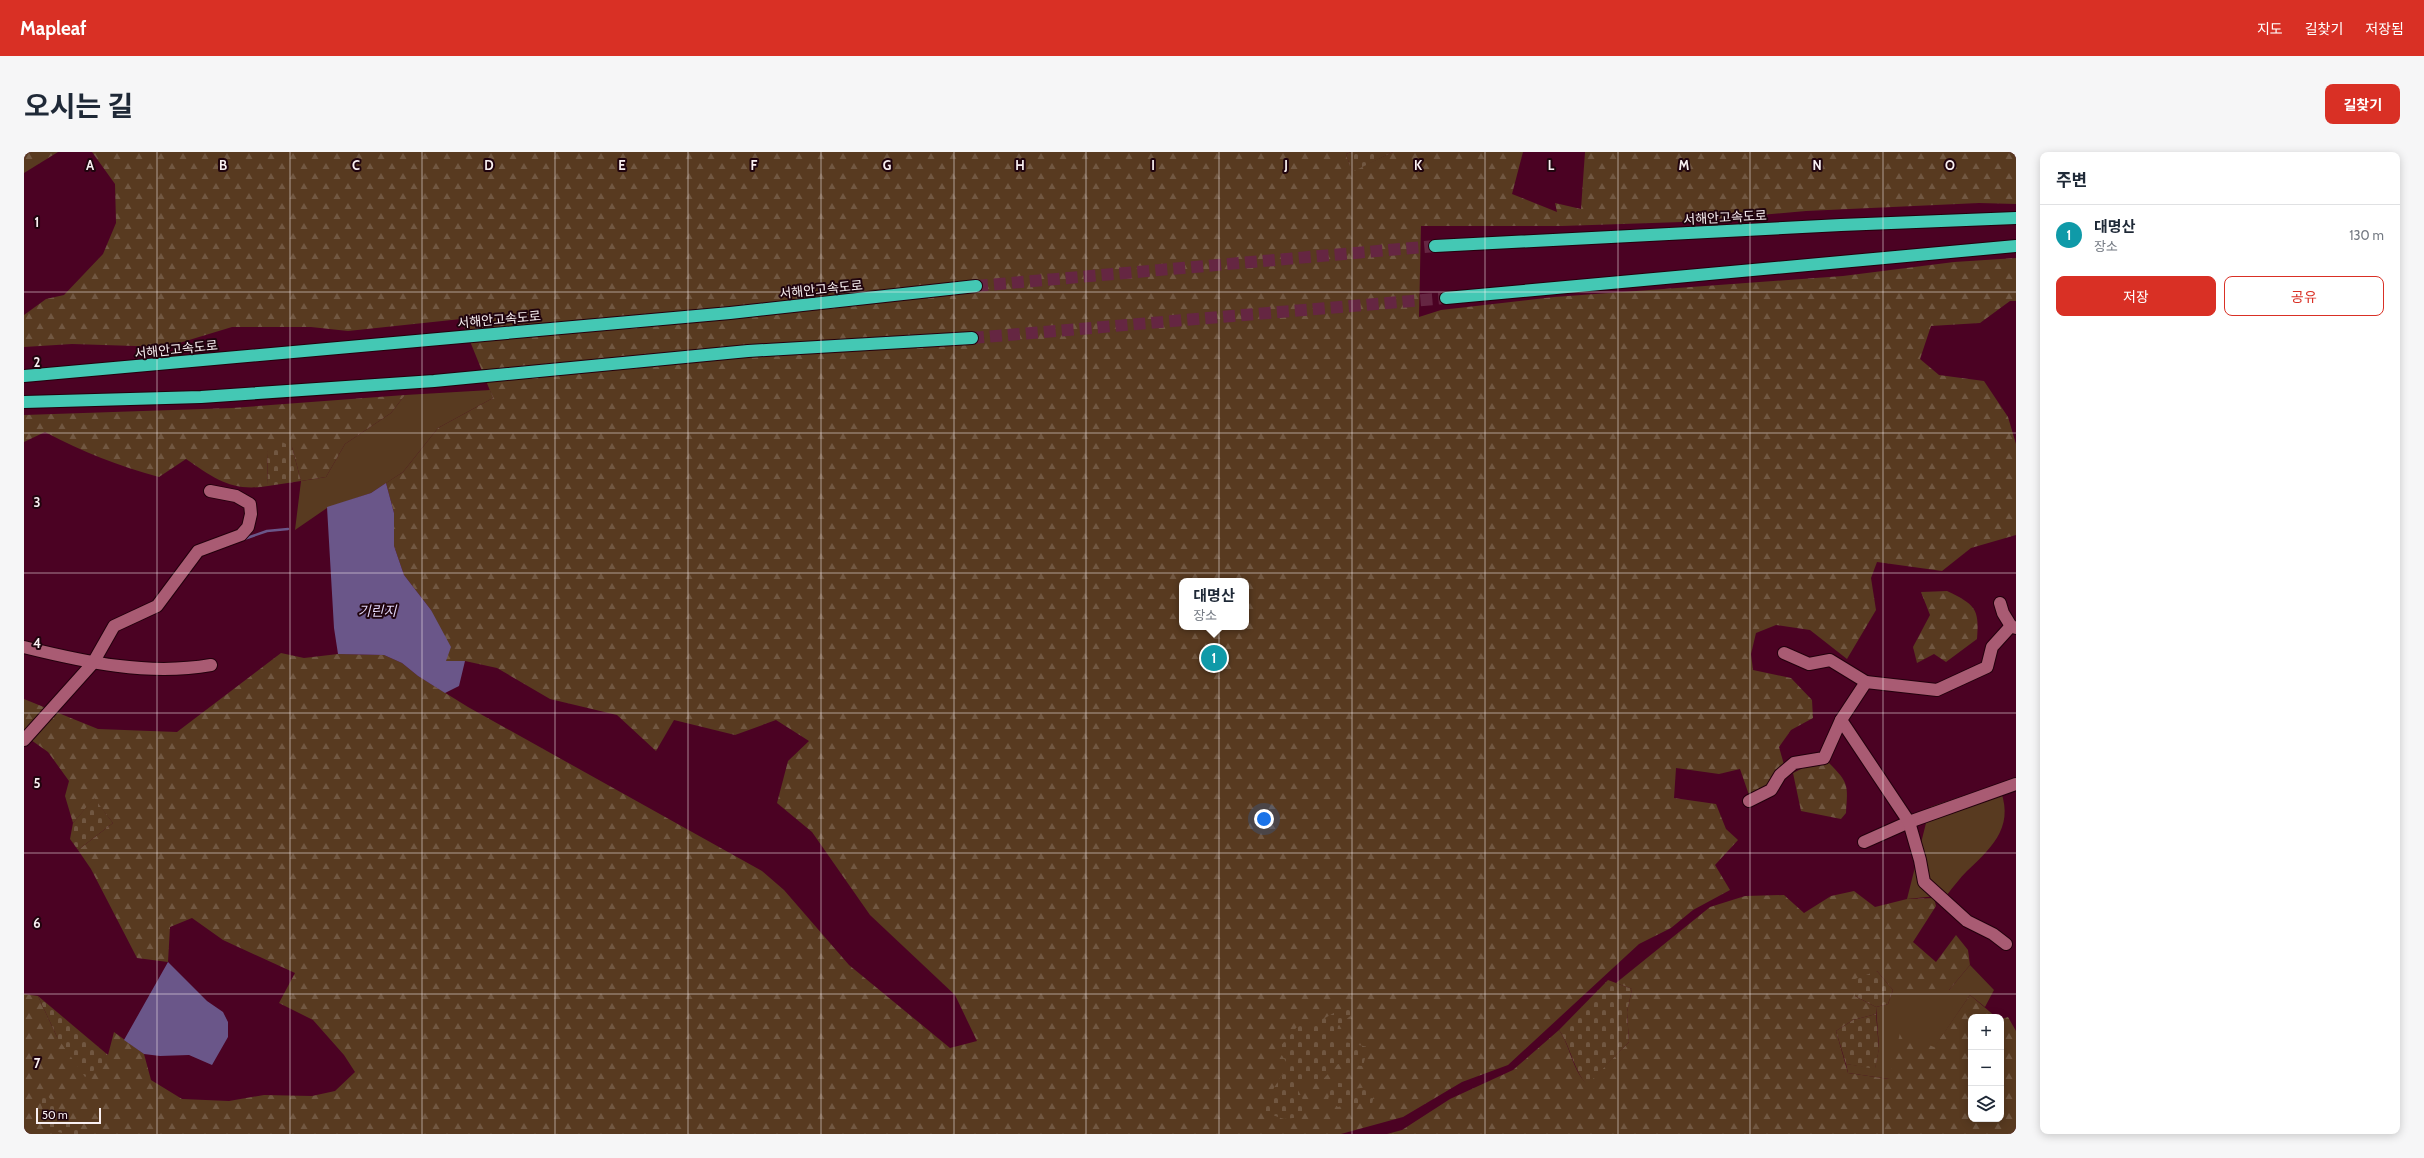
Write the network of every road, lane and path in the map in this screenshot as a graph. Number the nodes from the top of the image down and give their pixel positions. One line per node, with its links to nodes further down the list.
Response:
1 (2016, 218): 2 (highway, 서해안고속도로)
2 (1435, 246)
3 (2016, 246): 5 (highway)
4 (976, 286): 7 (highway, 서해안고속도로)
5 (1446, 298)
6 (972, 338): 8 (highway)
7 (24, 376)
8 (24, 402)
9 (210, 492): 14 (street)
10 (2000, 603): 11 (street)
11 (2013, 627): 16 (street)
12 (24, 647): 14 (street)
13 (1784, 653): 16 (street)
14 (93, 663): 15 (street); 18 (street)
15 (211, 665)
16 (1866, 682): 17 (street)
17 (1841, 720): 20 (street); 21 (street)
18 (24, 740)
19 (2016, 784): 21 (street)
20 (1748, 801)
21 (1909, 822): 22 (street); 23 (street)
22 (1864, 842)
23 (2006, 944)

